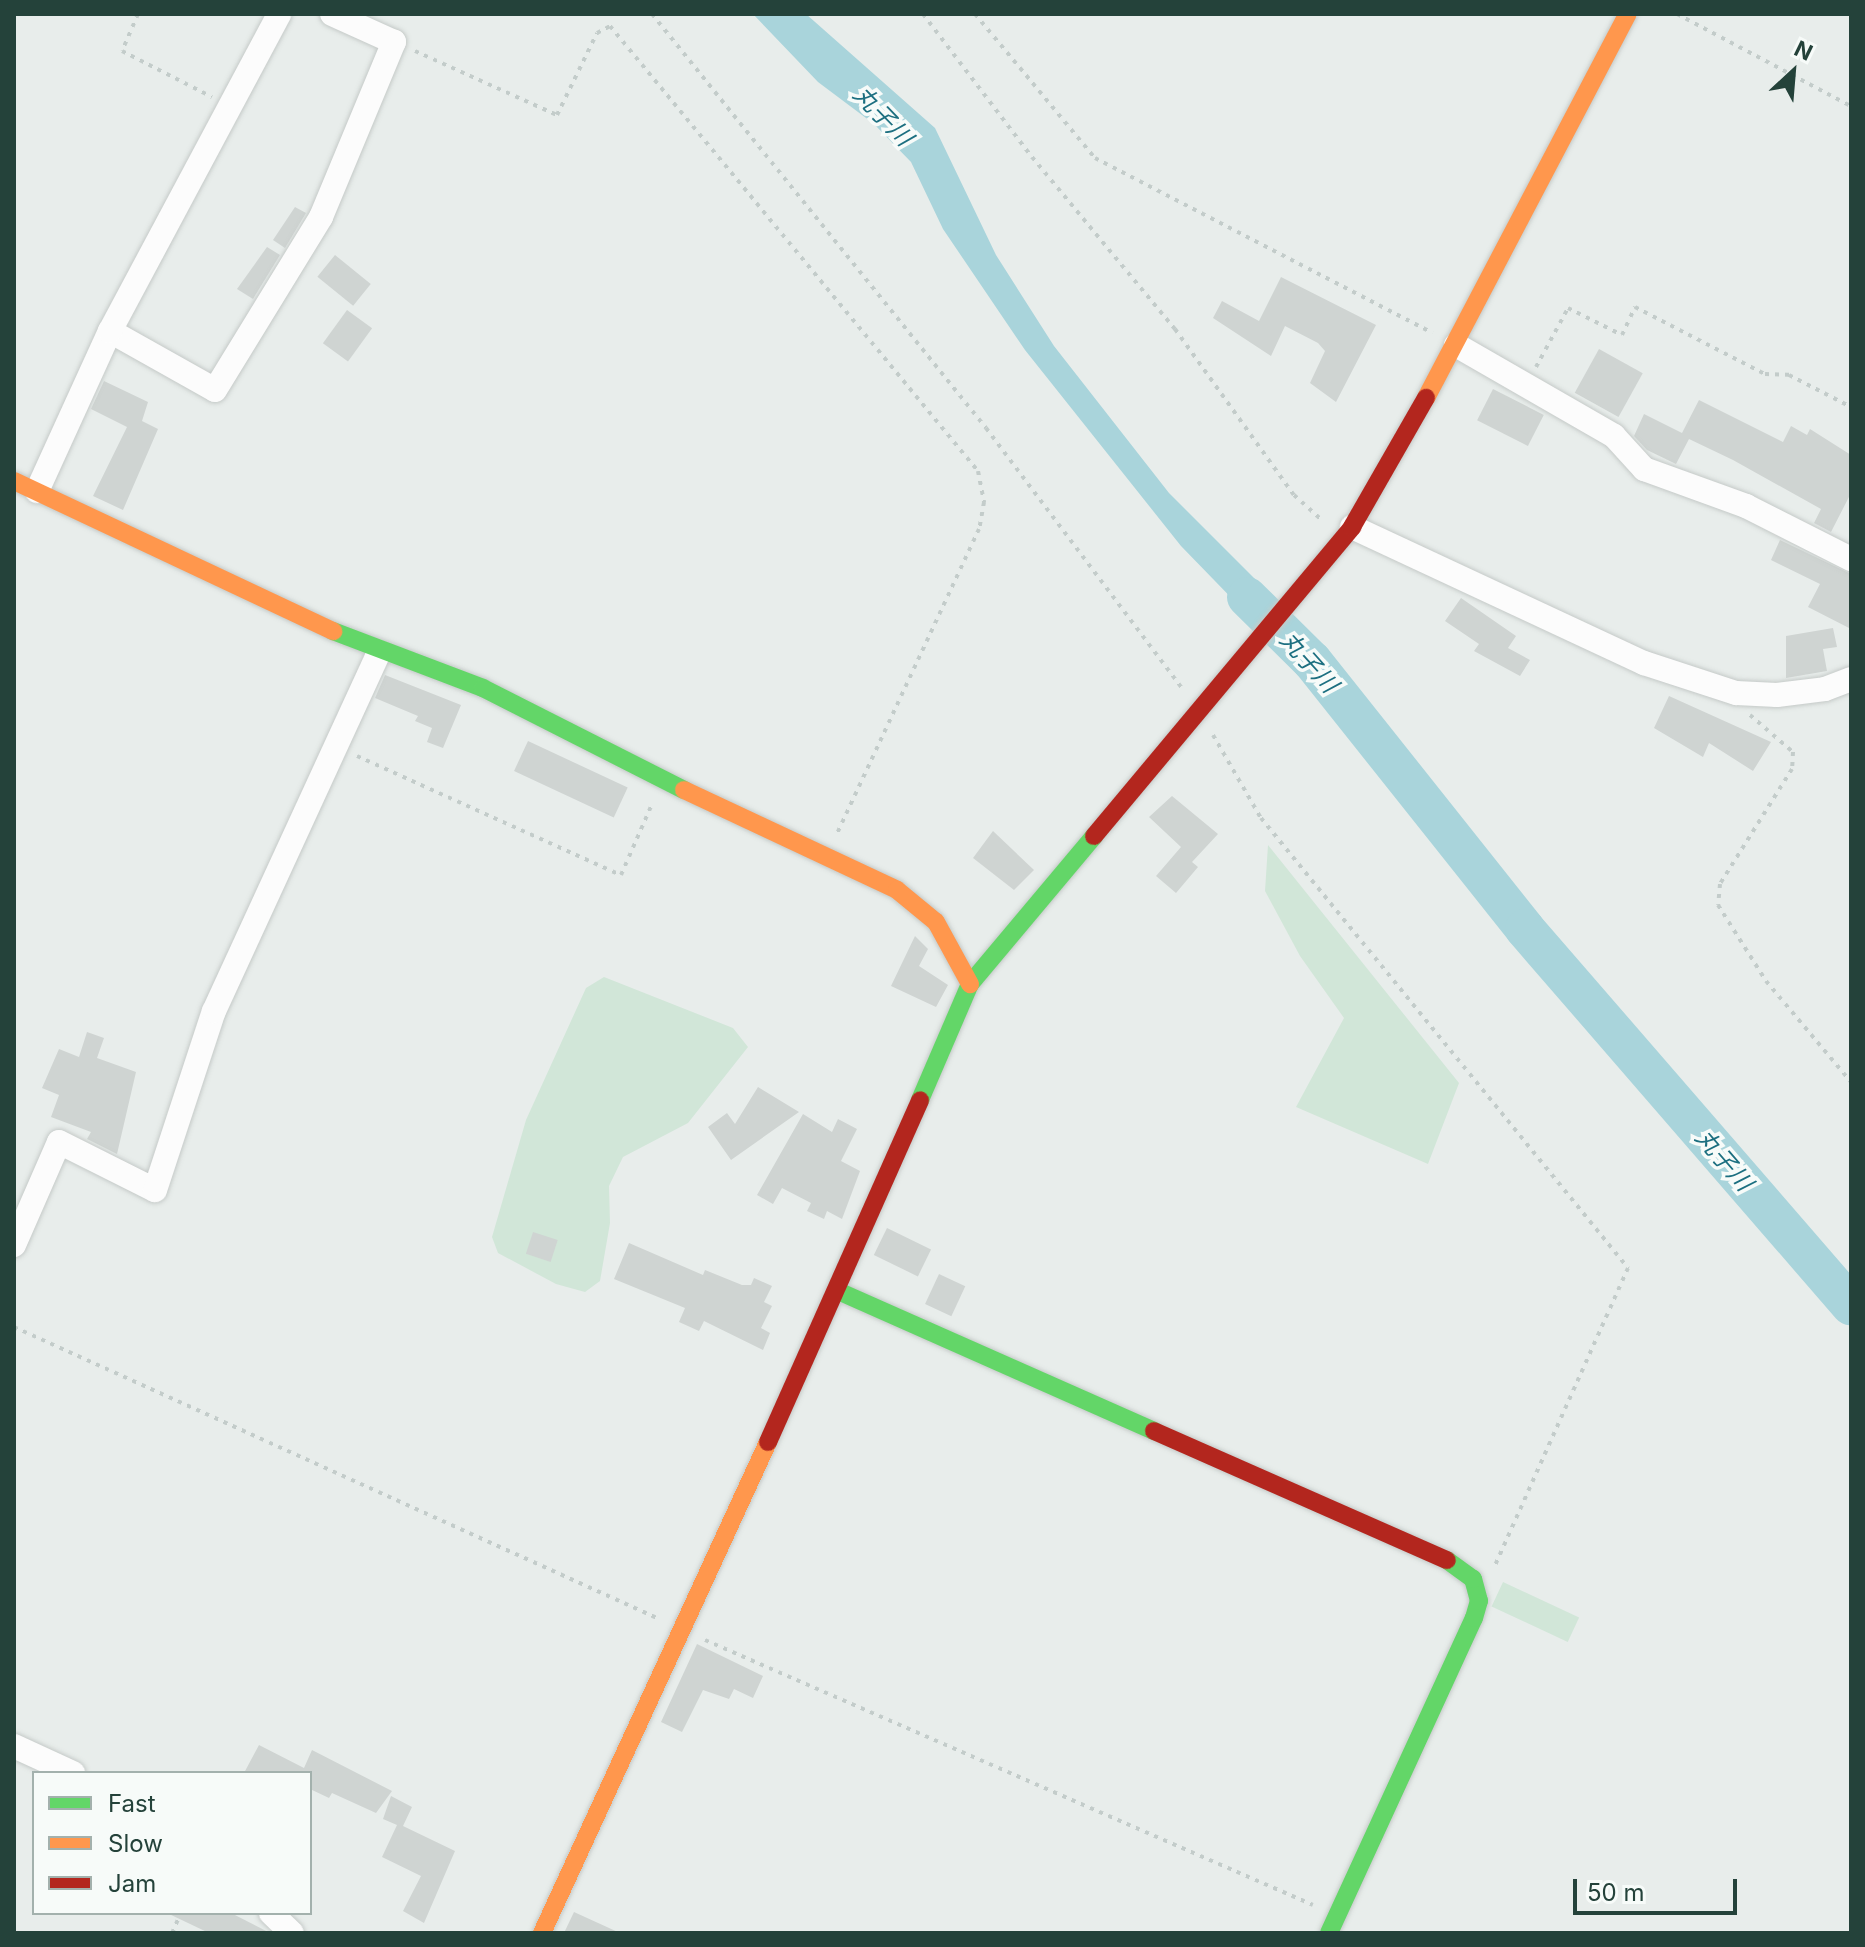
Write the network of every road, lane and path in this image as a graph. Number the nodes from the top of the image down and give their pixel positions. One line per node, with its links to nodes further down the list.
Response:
1 (138, 14): 10 (path)
2 (279, 14): 10 (street)
3 (332, 14): 9 (street)
4 (652, 14): 23 (path)
5 (923, 14): 18 (path)
6 (975, 14): 13 (path)
7 (1628, 14): 13 (street)
8 (1677, 14): 11 (path)
9 (394, 42): 12 (street); 26 (path)
10 (230, 106): 12 (street)
11 (1851, 106)
12 (110, 331): 17 (street)
13 (1456, 345): 14 (street); 18 (street)
14 (1526, 385): 15 (path); 19 (street)
15 (1851, 407)
16 (14, 481): 17 (street)
17 (37, 491): 20 (street)
18 (1347, 532): 22 (street); 23 (street)
19 (1851, 559)
20 (379, 652): 24 (street); 25 (street)
21 (1851, 679): 22 (street)
22 (1736, 693): 28 (path)
23 (1204, 707): 27 (street); 32 (path)
24 (336, 747): 25 (path); 29 (street)
25 (662, 779): 26 (street)
26 (827, 856): 27 (street)
27 (970, 984): 30 (street)
28 (1851, 1082)
29 (14, 1245)
30 (838, 1291): 32 (street); 33 (street)
31 (14, 1327): 33 (path)
32 (1479, 1601): 37 (street)
33 (681, 1629): 37 (path); 39 (street)
34 (14, 1746): 35 (street)
35 (69, 1771)
36 (273, 1915): 38 (street)
37 (1332, 1924)
38 (292, 1933)
39 (542, 1933)

